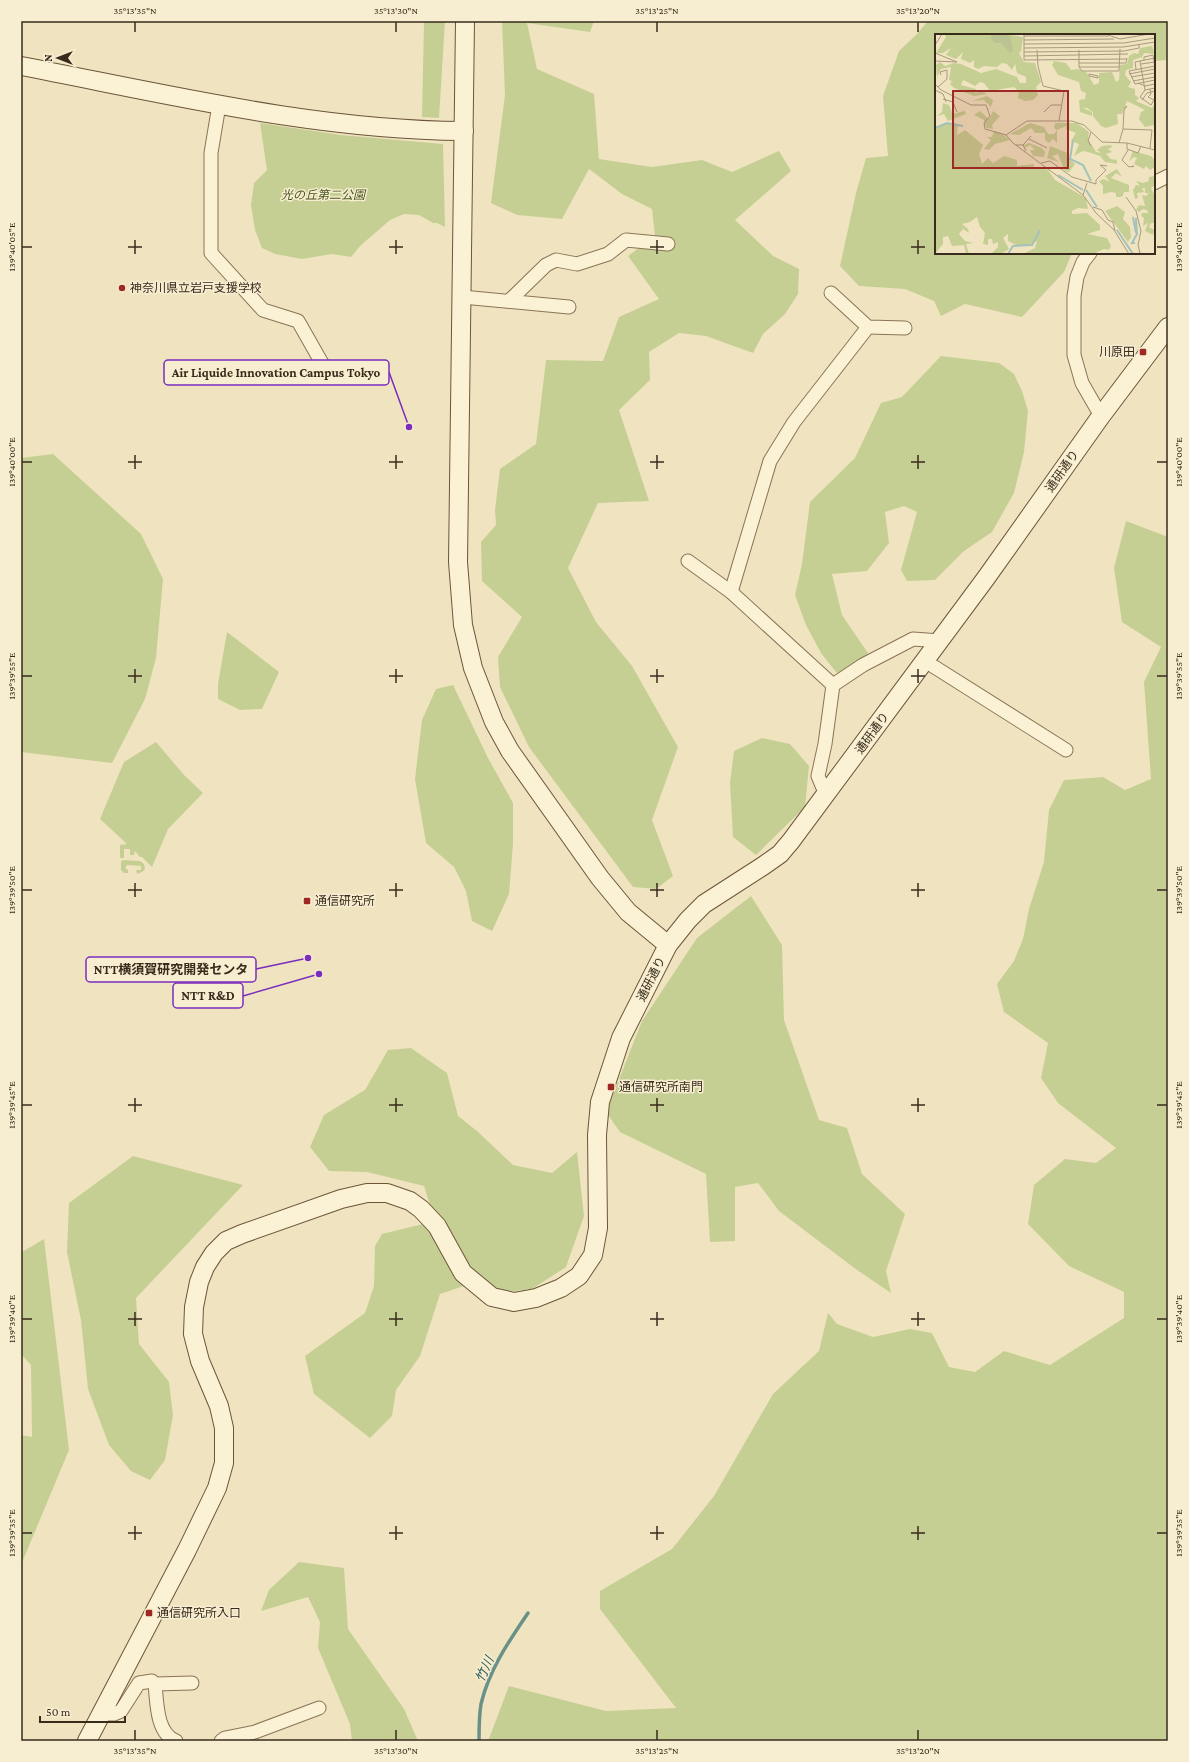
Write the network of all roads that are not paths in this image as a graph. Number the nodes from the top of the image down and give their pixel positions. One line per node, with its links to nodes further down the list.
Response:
1 (465, 21): 4 (street)
2 (21, 66): 3 (street)
3 (219, 105): 4 (street); 16 (street)
4 (464, 131): 10 (street)
5 (1168, 176): 6 (street)
6 (1155, 182)
7 (668, 244): 11 (street)
8 (1089, 254): 17 (street)
9 (831, 293): 14 (street)
10 (462, 297): 11 (street); 25 (street)
11 (509, 301): 12 (street)
12 (569, 307)
13 (1168, 327): 17 (street, 通研通り)
14 (868, 328): 15 (street); 19 (street)
15 (905, 328)
16 (327, 372)
17 (1101, 416): 20 (street, 通研通り)
18 (688, 561): 19 (street)
19 (732, 592): 22 (street)
20 (940, 641): 21 (street, 通研通り); 22 (street)
21 (925, 661): 23 (street); 24 (street, 通研通り)
22 (833, 685): 24 (street)
23 (1066, 750)
24 (826, 796): 25 (street, 通研通り)
25 (668, 945): 29 (street, 通研通り)
26 (192, 1683): 27 (street)
27 (155, 1684): 29 (street); 31 (street)
28 (319, 1708): 32 (street)
29 (102, 1714): 30 (street, 通研通り)
30 (87, 1741)
31 (176, 1741)
32 (221, 1741)

